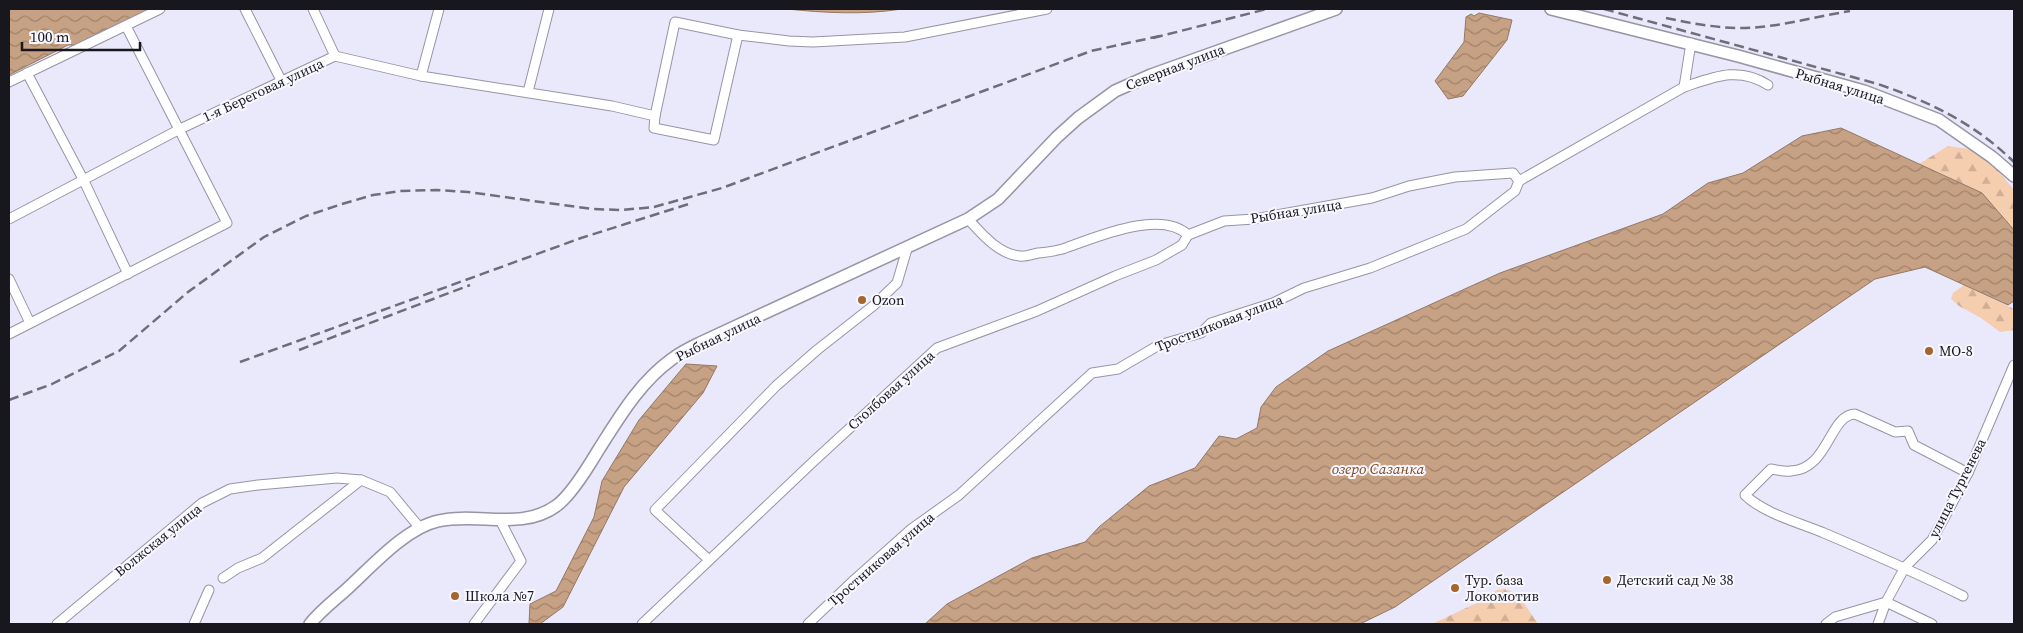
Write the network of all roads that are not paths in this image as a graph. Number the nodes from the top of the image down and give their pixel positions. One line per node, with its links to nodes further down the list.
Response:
1 (160, 9): 9 (street)
2 (245, 9): 16 (street)
3 (312, 9): 12 (street)
4 (439, 9): 14 (street)
5 (548, 9): 19 (street)
6 (1046, 9): 10 (street)
7 (1336, 9): 26 (street, Северная улица)
8 (1551, 9): 11 (street)
9 (126, 26): 13 (street); 21 (street)
10 (738, 35): 20 (street); 20 (street)
11 (1691, 43): 18 (street); 22 (street, Рыбная улица)
12 (335, 56): 14 (street, 1-я Береговая улица); 16 (street, 1-я Береговая улица)
13 (27, 73): 15 (street); 23 (street)
14 (421, 76): 19 (street, 1-я Береговая улица)
15 (9, 82)
16 (282, 82): 21 (street, 1-я Береговая улица)
17 (1768, 85): 18 (street)
18 (1684, 87): 24 (street)
19 (528, 92): 20 (street, 1-я Береговая улица)
20 (655, 116)
21 (180, 129): 23 (street, 1-я Береговая улица); 29 (street)
22 (2014, 176)
23 (83, 179): 25 (street, 1-я Береговая улица); 29 (street)
24 (1519, 181): 27 (street, Рыбная улица); 49 (street, Тростниковая улица)
25 (9, 219)
26 (968, 219): 27 (street); 28 (street, Рыбная улица)
27 (1188, 235): 38 (street, Столбовая улица)
28 (907, 249): 36 (street, Рыбная улица); 38 (street)
29 (128, 274): 31 (street)
30 (9, 279): 31 (street)
31 (30, 323): 32 (street)
32 (9, 334)
33 (2014, 365): 34 (street, улица Тургенева)
34 (1968, 473): 39 (street, улица Тургенева); 39 (street)
35 (361, 480): 37 (street, Волжская улица); 40 (street); 44 (street, Волжская улица)
36 (500, 520): 37 (street, Рыбная улица); 47 (street)
37 (420, 528): 46 (street, Рыбная улица)
38 (709, 560): 48 (street, Столбовая улица)
39 (1905, 567): 42 (street); 43 (street, улица Тургенева)
40 (222, 578)
41 (210, 590): 45 (street)
42 (1963, 596)
43 (1886, 602): 50 (street); 51 (street, улица Тургенева); 52 (street)
44 (57, 624)
45 (194, 624)
46 (310, 624)
47 (474, 624)
48 (642, 624)
49 (808, 624)
50 (1826, 624)
51 (1878, 624)
52 (1932, 624)

